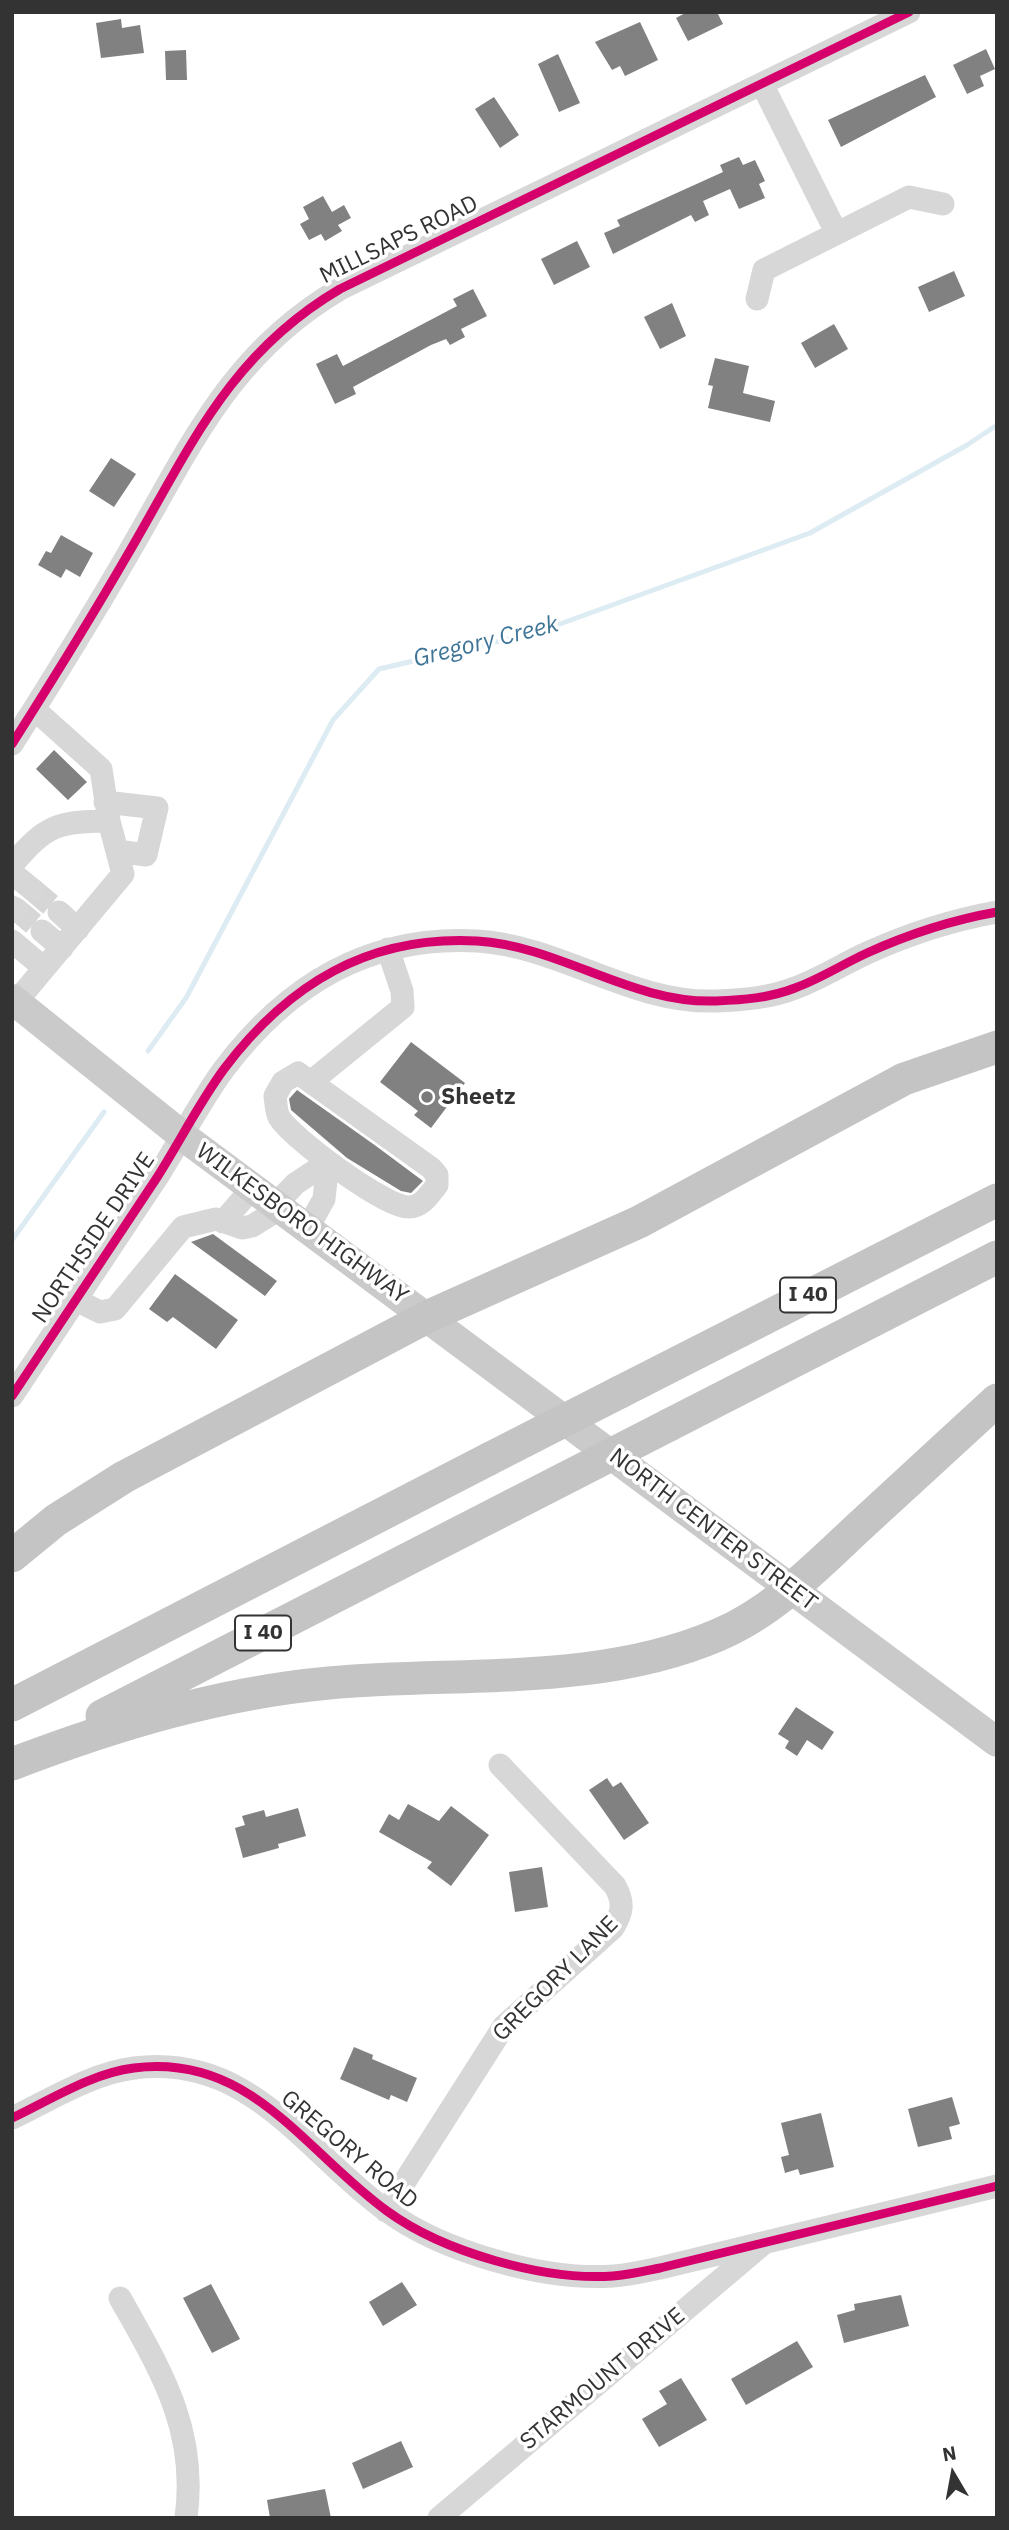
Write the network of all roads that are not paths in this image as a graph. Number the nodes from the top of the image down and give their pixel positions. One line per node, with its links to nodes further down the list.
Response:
1 (909, 12): 2 (street, MILLSAPS ROAD)
2 (762, 84): 4 (street); 6 (street, MILLSAPS ROAD)
3 (943, 204): 4 (street)
4 (836, 232): 5 (street)
5 (757, 299)
6 (34, 709): 7 (street, MILLSAPS ROAD); 8 (street)
7 (12, 744)
8 (107, 812): 9 (street); 10 (street); 10 (street)
9 (17, 849)
10 (117, 851): 15 (street)
11 (12, 873): 12 (street)
12 (33, 890)
13 (59, 912): 15 (street)
14 (997, 912): 19 (street, NORTHSIDE DRIVE)
15 (78, 929): 18 (street)
16 (42, 931): 18 (street)
17 (12, 941): 20 (street)
18 (62, 948): 20 (street)
19 (388, 948): 23 (street); 24 (street, NORTHSIDE DRIVE)
20 (44, 968): 21 (street)
21 (14, 1001): 24 (main road, WILKESBORO HIGHWAY)
22 (997, 1047): 32 (highway)
23 (312, 1081): 25 (street); 25 (street)
24 (184, 1137): 26 (main road, WILKESBORO HIGHWAY); 31 (street, NORTHSIDE DRIVE)
25 (328, 1162): 26 (street); 29 (street)
26 (270, 1200): 28 (street); 28 (street); 29 (main road, WILKESBORO HIGHWAY)
27 (997, 1200): 37 (highway, I 40, bridge)
28 (223, 1222): 31 (street)
29 (307, 1229): 32 (main road, WILKESBORO HIGHWAY)
30 (997, 1257): 39 (highway, I 40, bridge)
31 (76, 1300): 33 (street, NORTHSIDE DRIVE)
32 (429, 1317): 35 (highway); 36 (main road, NORTH CENTER STREET)
33 (12, 1396)
34 (997, 1400): 36 (highway)
35 (12, 1556)
36 (792, 1589): 38 (main road, NORTH CENTER STREET); 39 (highway)
37 (12, 1705)
38 (997, 1742)
39 (12, 1763)
40 (500, 1765): 43 (street, GREGORY LANE)
41 (12, 2118): 43 (street, GREGORY ROAD)
42 (997, 2186): 44 (street, GREGORY ROAD)
43 (386, 2211): 44 (street, GREGORY ROAD)
44 (767, 2240): 47 (street, STARMOUNT DRIVE)
45 (120, 2298): 46 (street)
46 (186, 2518)
47 (439, 2518)

